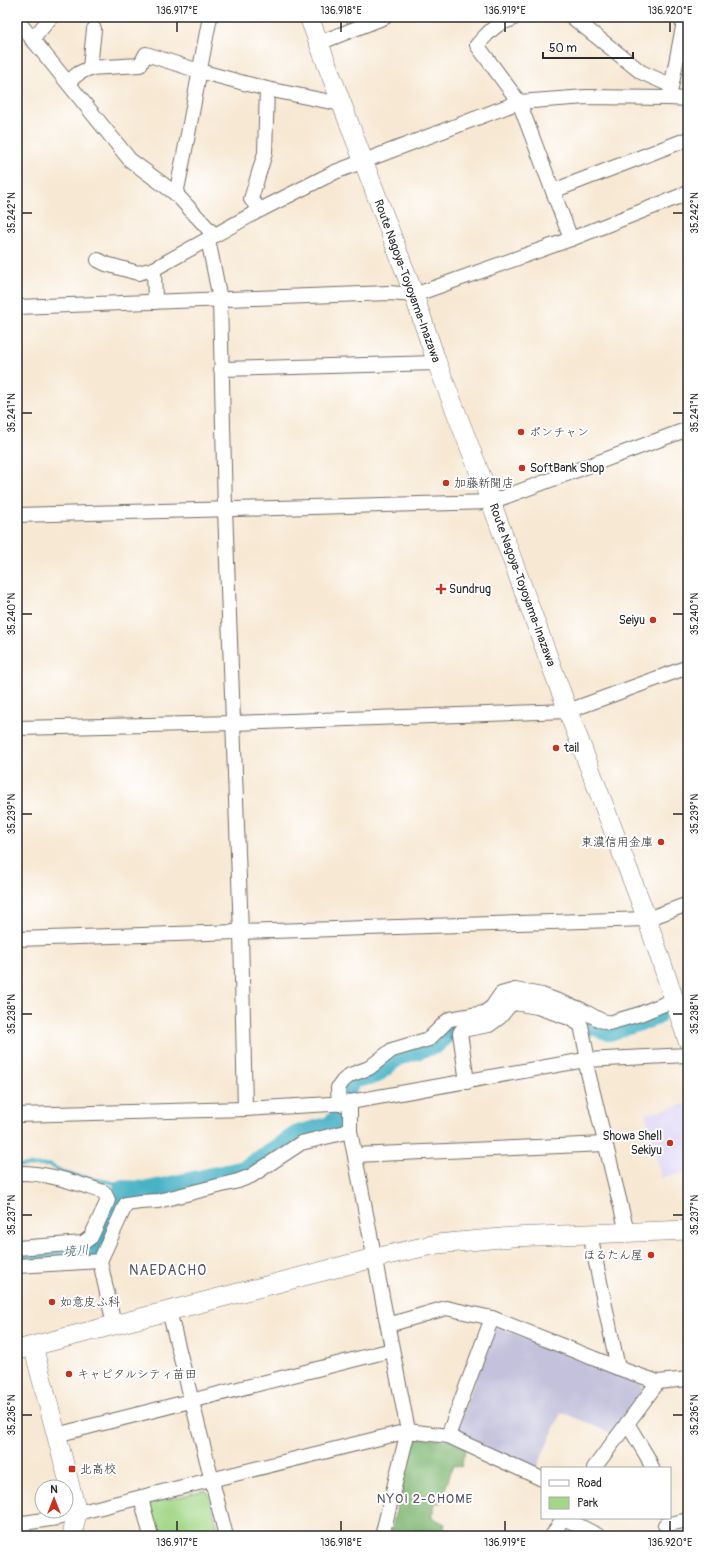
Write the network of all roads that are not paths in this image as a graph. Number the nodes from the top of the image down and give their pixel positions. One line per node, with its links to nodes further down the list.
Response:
1 (51, 17): 10 (street)
2 (210, 17): 13 (street)
3 (309, 17): 11 (main road, Route Nagoya-Toyoyama-Inazawa)
4 (385, 17): 11 (street)
5 (515, 17): 18 (street)
6 (572, 17): 16 (street)
7 (685, 17): 16 (street)
8 (17, 20): 10 (street)
9 (94, 29): 12 (street)
10 (32, 40): 14 (street)
11 (318, 43): 19 (main road, Route Nagoya-Toyoyama-Inazawa)
12 (90, 68): 13 (street); 14 (street)
13 (199, 71): 15 (street); 23 (street)
14 (68, 82): 23 (street)
15 (267, 89): 19 (street); 25 (street)
16 (670, 91): 17 (street); 18 (street)
17 (688, 99)
18 (519, 102): 21 (street); 22 (street)
19 (341, 104): 21 (main road, Route Nagoya-Toyoyama-Inazawa)
20 (688, 139): 22 (street)
21 (363, 162): 25 (street); 30 (main road, Route Nagoya-Toyoyama-Inazawa)
22 (553, 191): 27 (street)
23 (176, 194): 26 (street)
24 (688, 194): 27 (street)
25 (260, 210): 26 (street)
26 (211, 237): 29 (street); 31 (street)
27 (571, 239): 30 (street)
28 (98, 260): 29 (street)
29 (154, 269): 33 (street)
30 (414, 296): 31 (street); 35 (main road, Route Nagoya-Toyoyama-Inazawa)
31 (220, 299): 33 (street); 36 (street)
32 (17, 302): 34 (street)
33 (155, 302): 34 (street)
34 (17, 307)
35 (437, 363): 36 (street); 38 (main road, Route Nagoya-Toyoyama-Inazawa)
36 (221, 369): 39 (street)
37 (688, 429): 38 (street)
38 (491, 502): 39 (street); 42 (main road, Route Nagoya-Toyoyama-Inazawa)
39 (225, 509): 40 (street); 43 (street)
40 (17, 515)
41 (688, 667): 42 (street)
42 (568, 711): 43 (street); 46 (main road, Route Nagoya-Toyoyama-Inazawa)
43 (234, 722): 44 (street); 47 (street)
44 (17, 728)
45 (688, 904): 46 (street)
46 (647, 919): 47 (street); 49 (main road, Route Nagoya-Toyoyama-Inazawa)
47 (241, 932): 48 (street); 56 (street)
48 (17, 939)
49 (674, 1000): 50 (main road, Route Nagoya-Toyoyama-Inazawa); 55 (street)
50 (684, 1016): 51 (main road, Route Nagoya-Toyoyama-Inazawa)
51 (688, 1041)
52 (688, 1055): 53 (street)
53 (586, 1060): 54 (street); 54 (street); 59 (street)
54 (467, 1082): 55 (street)
55 (344, 1103): 56 (street); 58 (street)
56 (245, 1109): 57 (street)
57 (17, 1115)
58 (350, 1131): 60 (street); 67 (street)
59 (606, 1144): 60 (street); 63 (street)
60 (355, 1155): 66 (street)
61 (17, 1173): 65 (street)
62 (688, 1230): 63 (main road)
63 (627, 1232): 64 (main road)
64 (590, 1234): 66 (main road); 75 (street)
65 (17, 1248)
66 (374, 1258): 69 (main road); 72 (street)
67 (100, 1261): 68 (street); 71 (street)
68 (17, 1266)
69 (169, 1311): 71 (main road); 78 (street)
70 (492, 1318): 72 (street); 75 (street); 82 (street)
71 (114, 1325): 73 (main road)
72 (388, 1325): 74 (street)
73 (25, 1348): 81 (main road)
74 (392, 1350): 78 (street); 80 (street)
75 (618, 1368): 77 (street)
76 (688, 1379): 77 (street)
77 (658, 1382): 79 (street)
78 (192, 1401): 81 (street); 86 (street)
79 (627, 1424): 83 (street); 84 (street)
80 (408, 1432): 82 (street); 86 (street); 94 (street)
81 (56, 1436): 88 (main road)
82 (448, 1436): 85 (street)
83 (595, 1467)
84 (652, 1467)
85 (541, 1478)
86 (212, 1479): 87 (street); 97 (street)
87 (140, 1498): 88 (street); 96 (street)
88 (77, 1513): 92 (street); 95 (main road)
89 (562, 1519): 98 (street)
90 (565, 1519): 99 (street)
91 (688, 1520): 93 (street)
92 (17, 1524)
93 (663, 1526)
94 (379, 1535)
95 (72, 1536)
96 (151, 1536)
97 (226, 1536)
98 (552, 1536)
99 (599, 1536)

